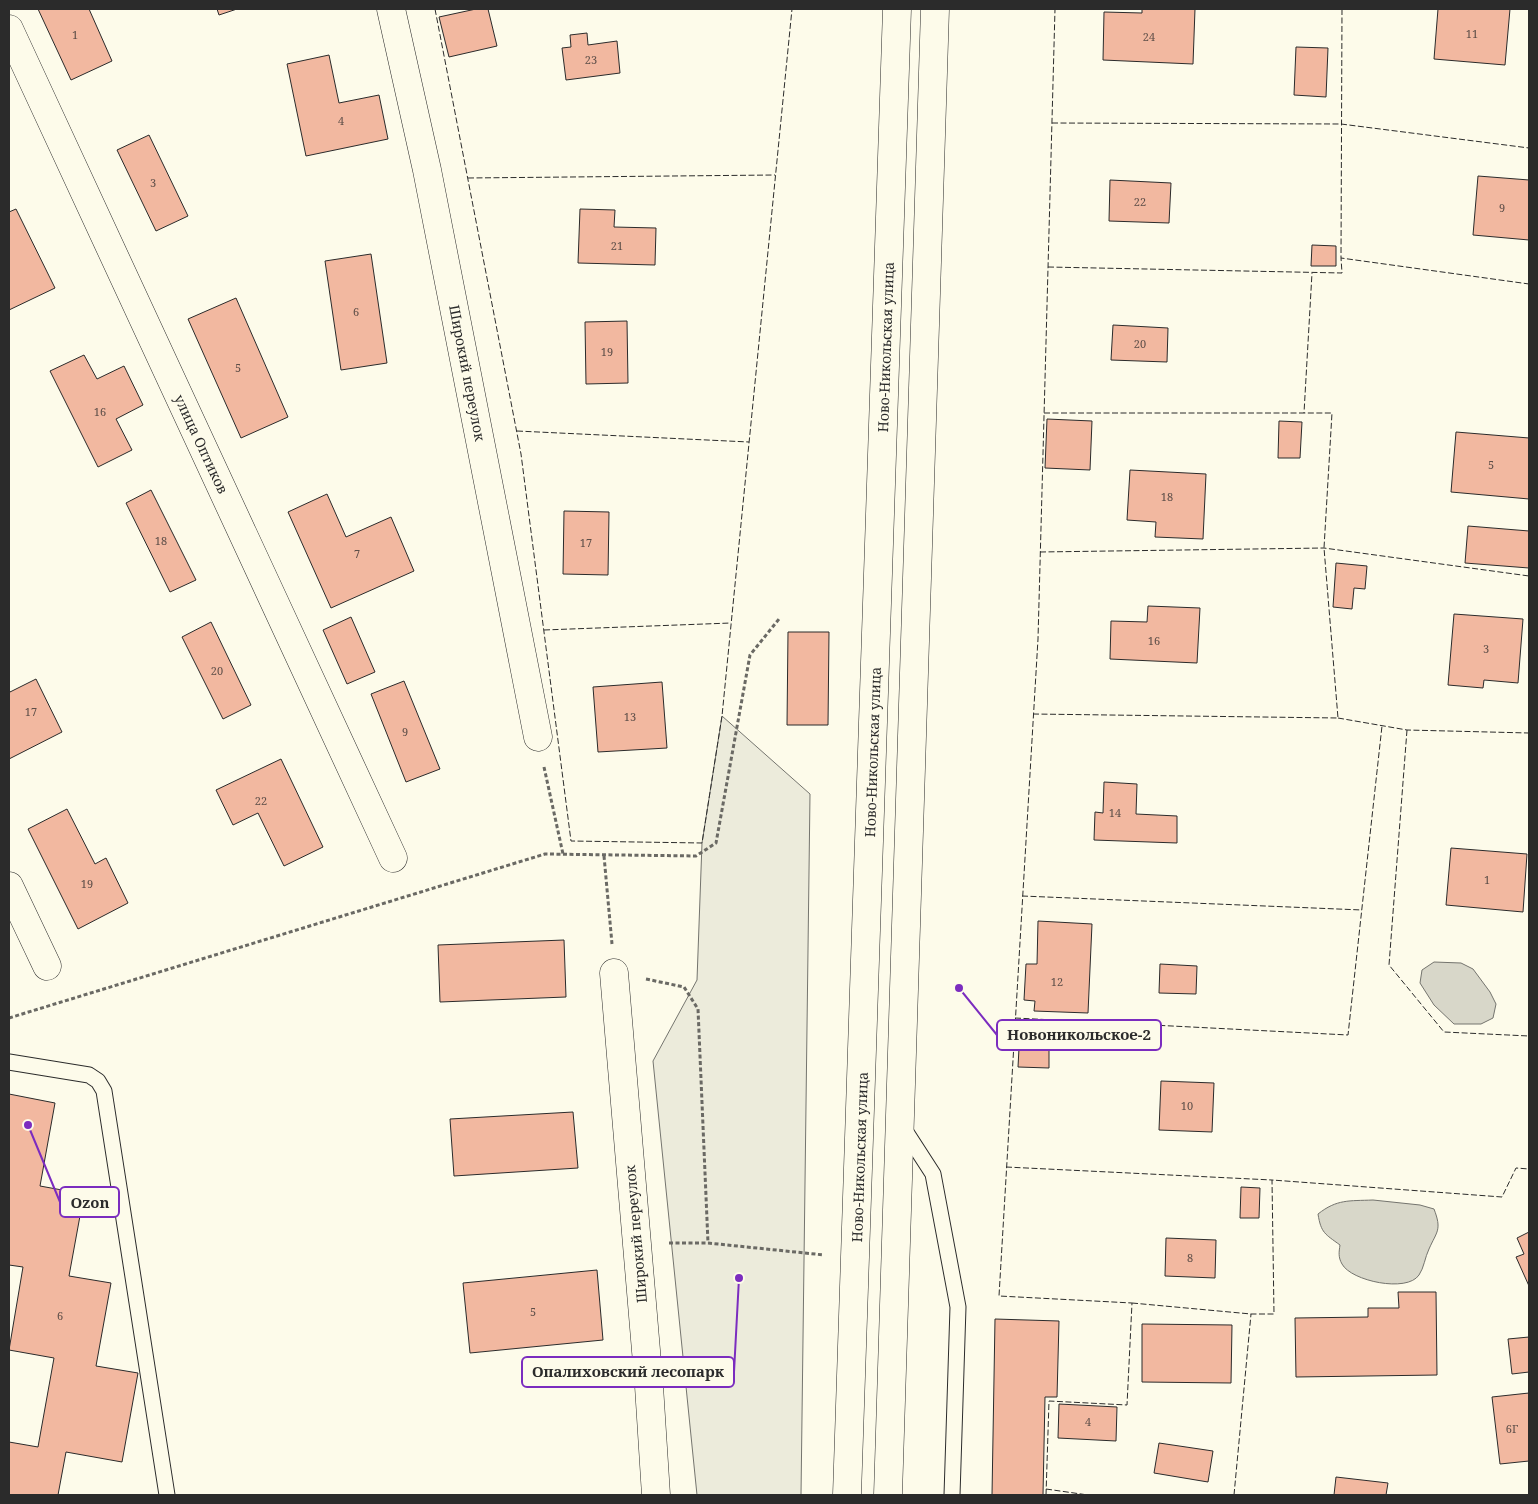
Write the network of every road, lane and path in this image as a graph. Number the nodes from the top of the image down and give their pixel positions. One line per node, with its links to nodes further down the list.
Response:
1 (390, 9): 6 (main road, Широкий переулок)
2 (897, 9): 21 (main road, Ново-Никольская улица)
3 (935, 9): 15 (main road)
4 (9, 29): 9 (main road, улица Оптиков)
5 (779, 619): 8 (path)
6 (538, 738): 7 (path)
7 (563, 854): 8 (path); 13 (path)
8 (604, 856): 12 (path)
9 (393, 858)
10 (9, 886): 11 (main road)
11 (47, 966)
12 (614, 973): 16 (main road, Широкий переулок); 17 (path)
13 (9, 1018)
14 (9, 1062): 19 (lane)
15 (898, 1120): 22 (main road); 23 (lane)
16 (637, 1242): 17 (path); 20 (main road, Широкий переулок)
17 (708, 1243): 18 (path)
18 (832, 1256)
19 (168, 1495)
20 (656, 1495)
21 (847, 1495)
22 (888, 1495)
23 (952, 1495)

